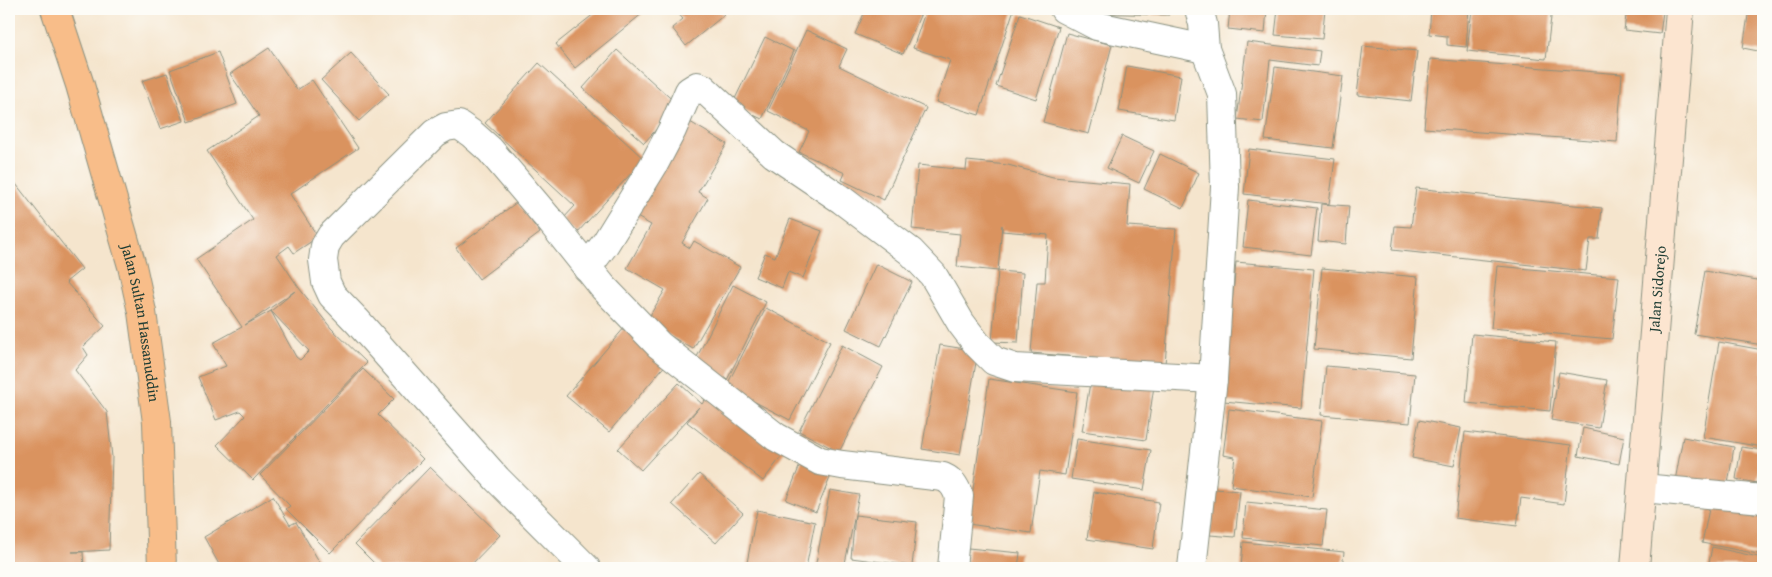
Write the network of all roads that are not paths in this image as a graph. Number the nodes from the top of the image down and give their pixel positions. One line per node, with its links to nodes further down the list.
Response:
1 (56, 9): 10 (main road, Jalan Sultan Hassanuddin)
2 (1064, 9): 5 (street)
3 (1200, 9): 5 (street)
4 (1680, 9): 8 (street, Jalan Sidorejo)
5 (1205, 49): 7 (street)
6 (587, 268): 7 (street); 11 (street); 12 (street)
7 (1213, 379): 13 (street)
8 (1642, 488): 9 (street); 14 (street, Jalan Sidorejo)
9 (1763, 499)
10 (162, 568)
11 (586, 568)
12 (952, 568)
13 (1192, 568)
14 (1635, 568)

